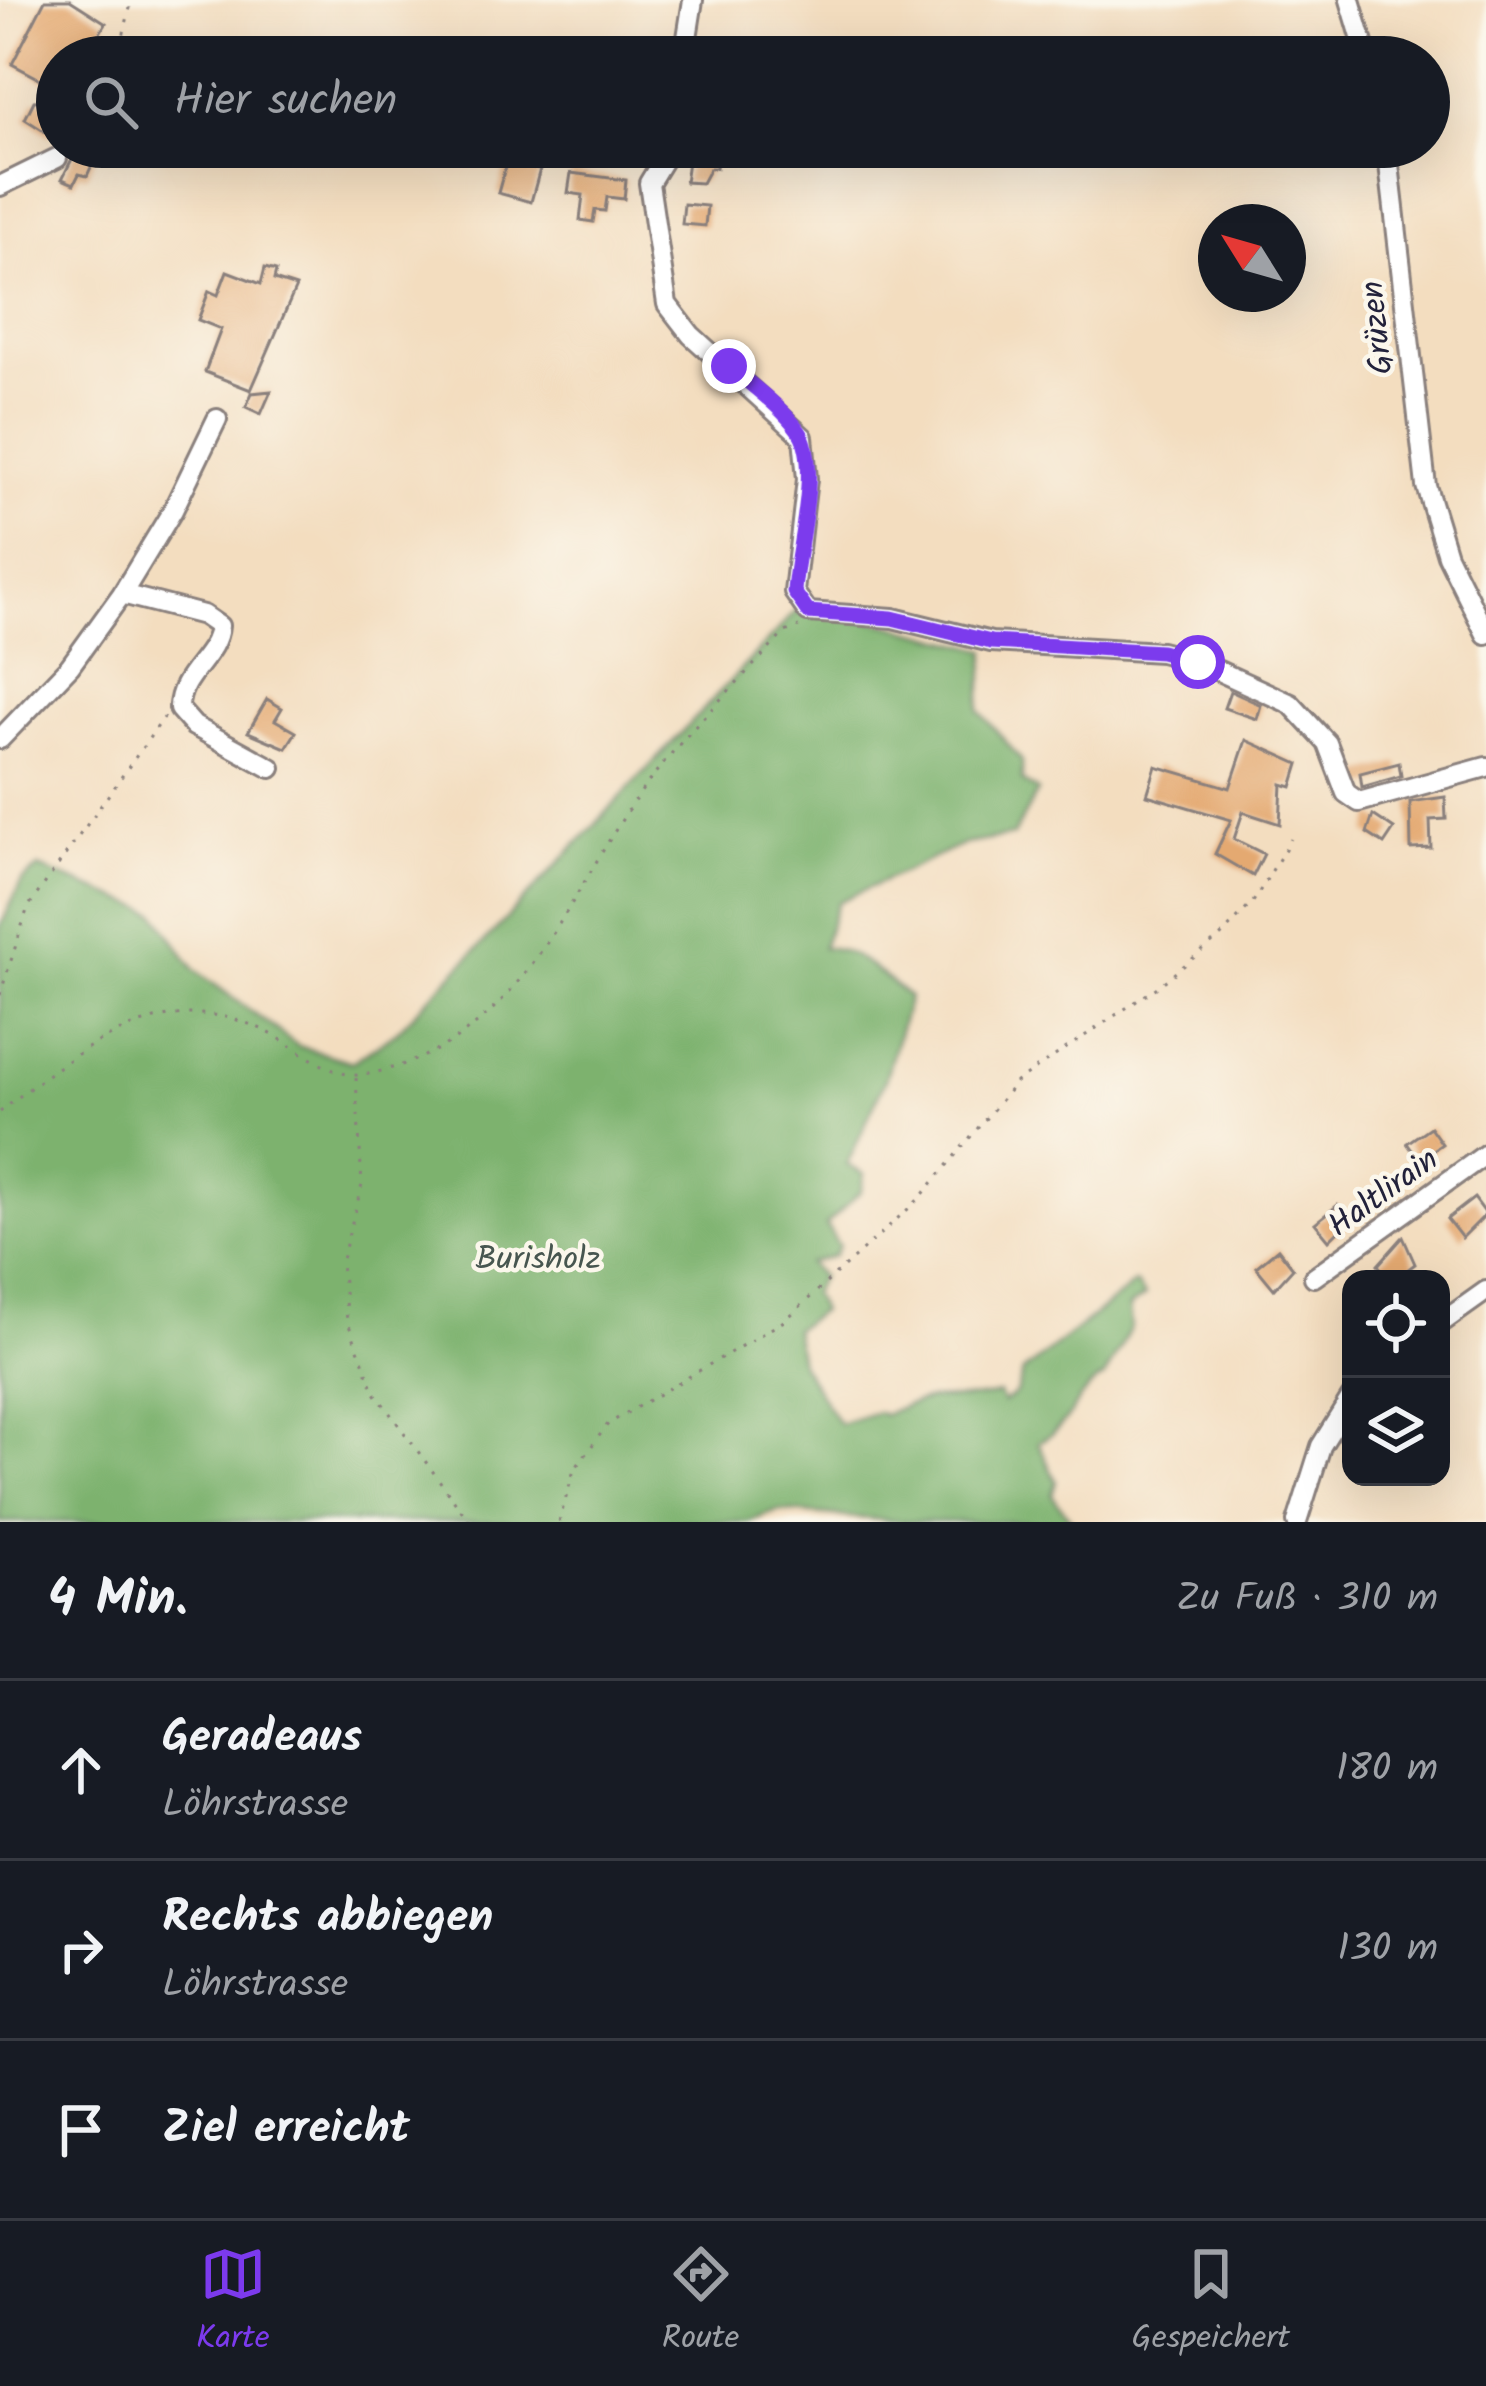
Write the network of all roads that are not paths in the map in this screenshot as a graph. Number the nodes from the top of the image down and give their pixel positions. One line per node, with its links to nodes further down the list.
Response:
1 (692, 0): 3 (street)
2 (1350, 0): 4 (street)
3 (690, 36)
4 (1361, 36)
5 (37, 168): 8 (street)
6 (658, 168): 13 (street)
7 (1389, 168): 11 (street, Grüzen)
8 (0, 186)
9 (217, 419): 10 (street)
10 (122, 594): 12 (street); 14 (street)
11 (1486, 634)
12 (0, 739)
13 (1486, 767)
14 (271, 768)
15 (1486, 1154): 16 (street, Haltlirain)
16 (1313, 1277)
17 (1486, 1291): 18 (street)
18 (1450, 1317)
19 (1342, 1412): 20 (street)
20 (1297, 1522)

